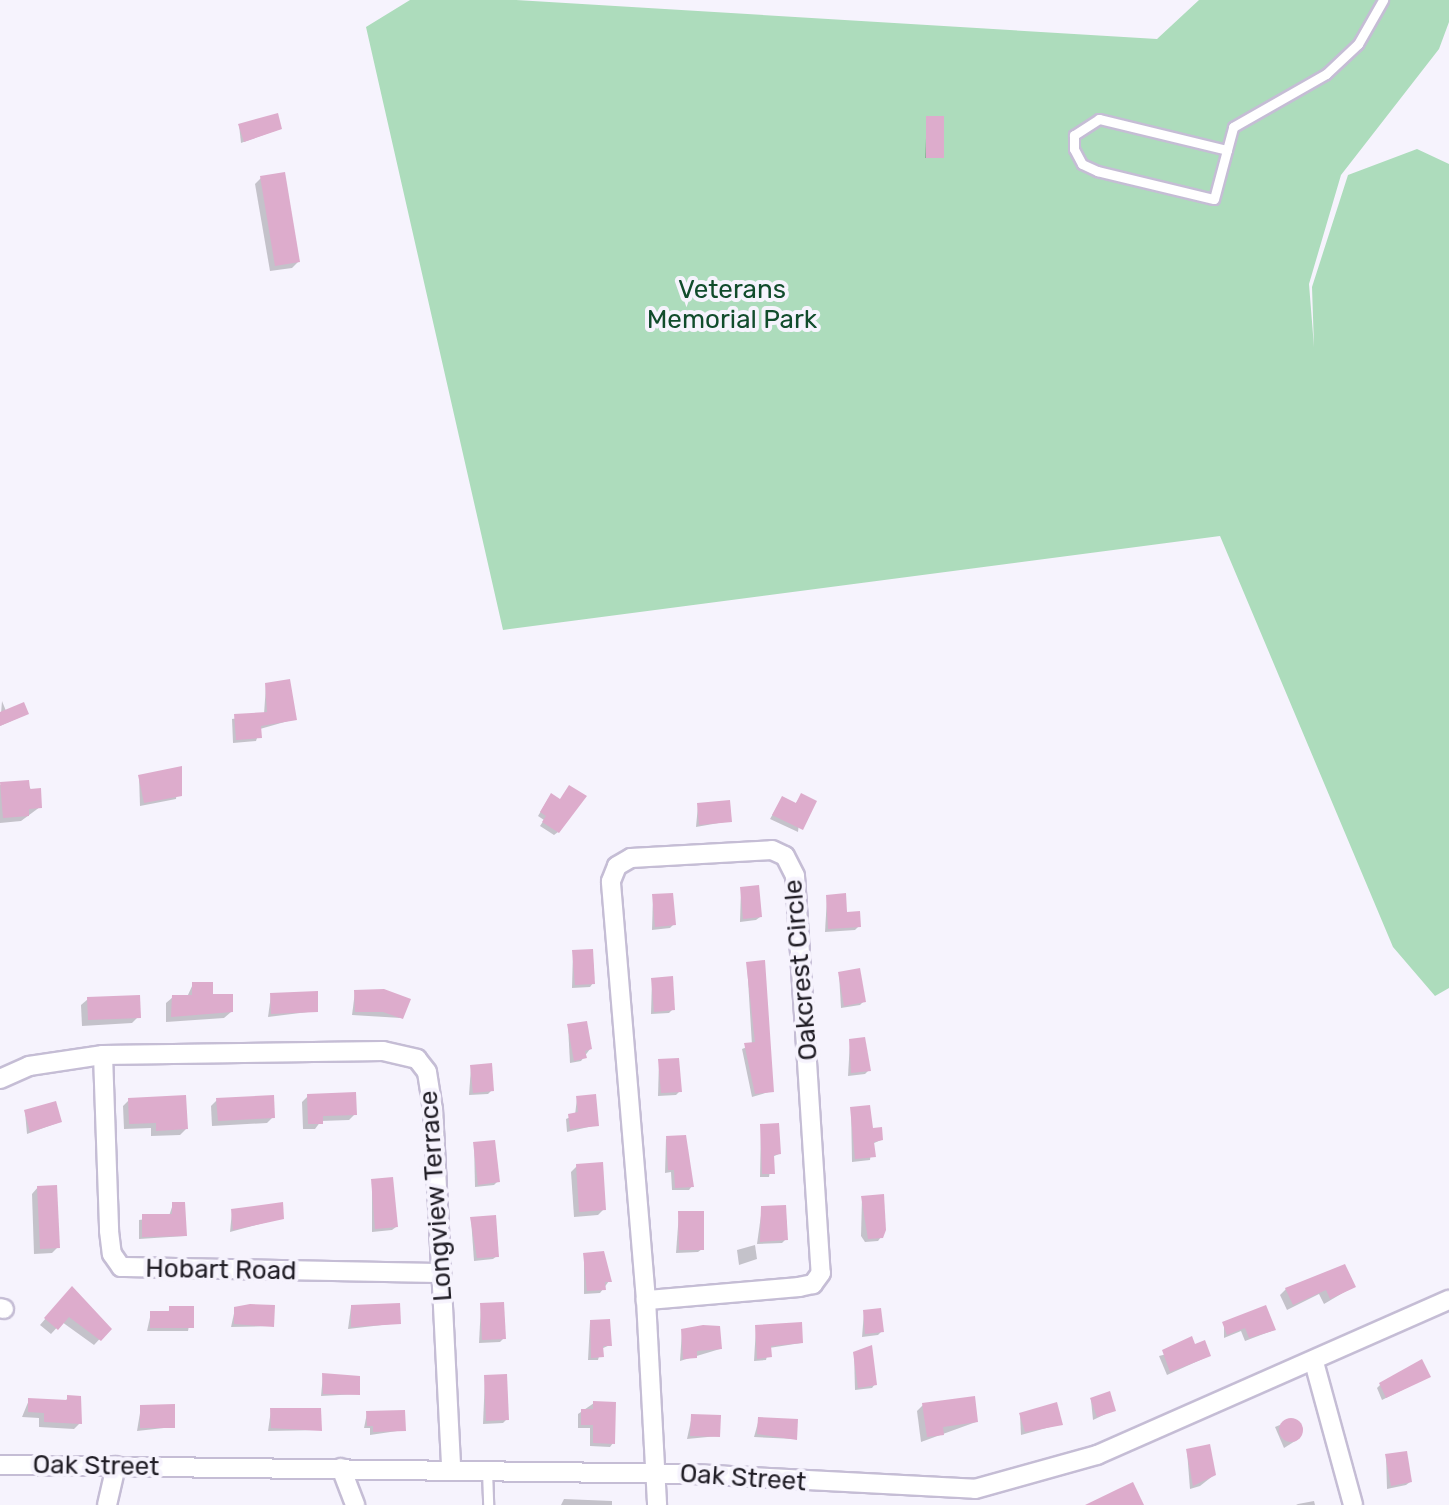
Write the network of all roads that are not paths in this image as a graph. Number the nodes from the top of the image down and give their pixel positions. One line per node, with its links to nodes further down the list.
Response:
1 (1383, 0): 2 (lane)
2 (1227, 150): 2 (lane)
3 (103, 1055): 4 (street, Longview Terrace); 5 (street, Longview Terrace); 5 (street, Hobart Road)
4 (0, 1079)
5 (441, 1273): 12 (street, Longview Terrace)
6 (646, 1300): 6 (street, Oakcrest Circle); 14 (street, Oakcrest Circle)
7 (1449, 1300): 8 (street, Oak Street)
8 (1314, 1362): 14 (street, Oak Street); 19 (street)
9 (0, 1465): 10 (street, Oak Street)
10 (116, 1466): 11 (street, Oak Street); 15 (street)
11 (341, 1468): 12 (street, Oak Street); 16 (street)
12 (451, 1470): 13 (street, Oak Street)
13 (487, 1470): 14 (street, Oak Street); 17 (lane)
14 (657, 1473): 18 (street, Oakcrest Circle)
15 (107, 1505)
16 (355, 1505)
17 (488, 1505)
18 (657, 1505)
19 (1353, 1505)

